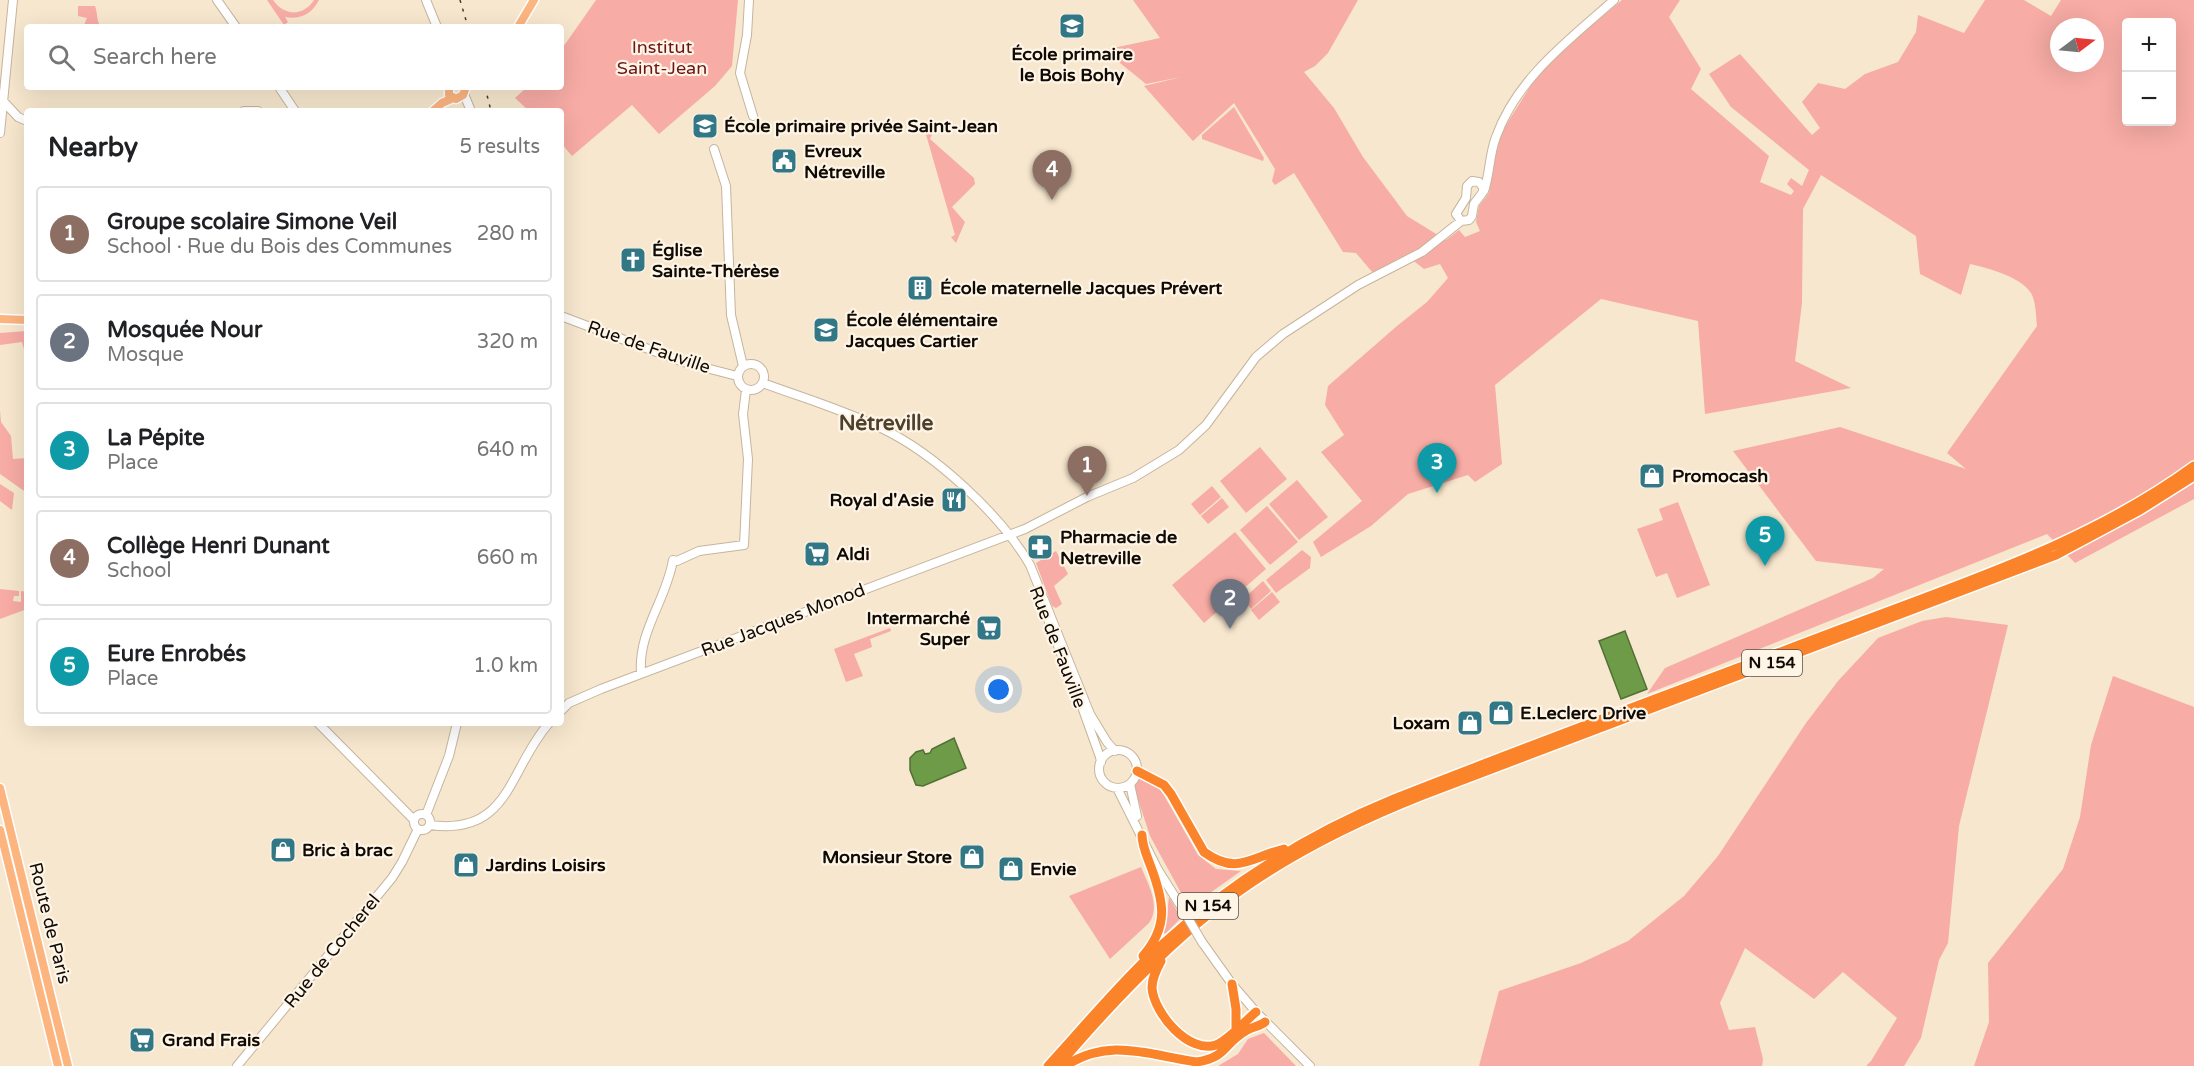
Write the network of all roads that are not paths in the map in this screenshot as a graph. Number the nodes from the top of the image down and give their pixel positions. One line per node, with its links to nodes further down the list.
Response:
1 (13, 0): 12 (street)
2 (217, 0): 7 (street)
3 (426, 0): 8 (street)
4 (534, 0): 9 (main road)
5 (749, 0): 16 (street)
6 (1614, 0): 22 (street)
7 (234, 24)
8 (436, 24)
9 (520, 24)
10 (281, 90): 13 (street)
11 (458, 92): 14 (main road); 15 (street)
12 (4, 102): 17 (street); 19 (street)
13 (293, 108)
14 (436, 108)
15 (468, 108)
16 (753, 116)
17 (18, 117): 18 (street); 19 (street)
18 (24, 120)
19 (1, 123): 20 (street)
20 (0, 133)
21 (714, 149): 29 (street)
22 (1489, 165): 23 (street); 24 (street)
23 (1476, 181): 24 (street); 25 (street)
24 (1483, 192): 25 (street, Rue Jacques Monod)
25 (1461, 221): 37 (street, Rue Jacques Monod)
26 (564, 317): 32 (street, Rue de Fauville)
27 (0, 319): 28 (main road)
28 (24, 320)
29 (733, 323): 30 (street); 31 (street)
30 (752, 364): 31 (street); 33 (street)
31 (743, 366): 32 (street)
32 (737, 376): 34 (street)
33 (763, 382): 34 (street); 37 (street, Rue de Fauville)
34 (746, 390): 38 (street)
35 (2194, 466): 56 (highway, N 154)
36 (2194, 476): 58 (highway, N 154)
37 (1009, 535): 38 (street, Rue Jacques Monod); 43 (street, Rue de Fauville); 44 (street, Rue de Fauville)
38 (641, 673): 39 (street, Rue Jacques Monod)
39 (564, 708)
40 (321, 726): 51 (street)
41 (456, 726): 50 (street)
42 (547, 726): 52 (street)
43 (1115, 751): 44 (street); 45 (street)
44 (1101, 762): 48 (street)
45 (1137, 771): 46 (street); 56 (highway)
46 (1130, 784): 48 (street); 55 (street)
47 (0, 788): 57 (main road, Route de Paris)
48 (1117, 788): 55 (street)
49 (0, 801): 57 (main road)
50 (426, 815): 51 (street); 52 (street)
51 (414, 819): 53 (street)
52 (430, 825): 53 (street)
53 (418, 829): 66 (street, Rue de Cocherel)
54 (0, 830): 64 (main road, Route de Paris)
55 (1142, 835): 59 (highway); 60 (street, bridge)
56 (1295, 846): 59 (highway, N 154)
57 (19, 867): 65 (main road, Route de Paris)
58 (1184, 935): 63 (highway); 68 (highway, N 154)
59 (1129, 976): 67 (highway, N 154)
60 (1232, 984): 61 (street); 63 (highway)
61 (1256, 1012): 62 (street); 63 (highway)
62 (1265, 1022): 69 (highway); 70 (street)
63 (1236, 1028)
64 (58, 1066)
65 (68, 1066)
66 (237, 1066)
67 (1048, 1066)
68 (1058, 1066)
69 (1065, 1066)
70 (1310, 1066)

